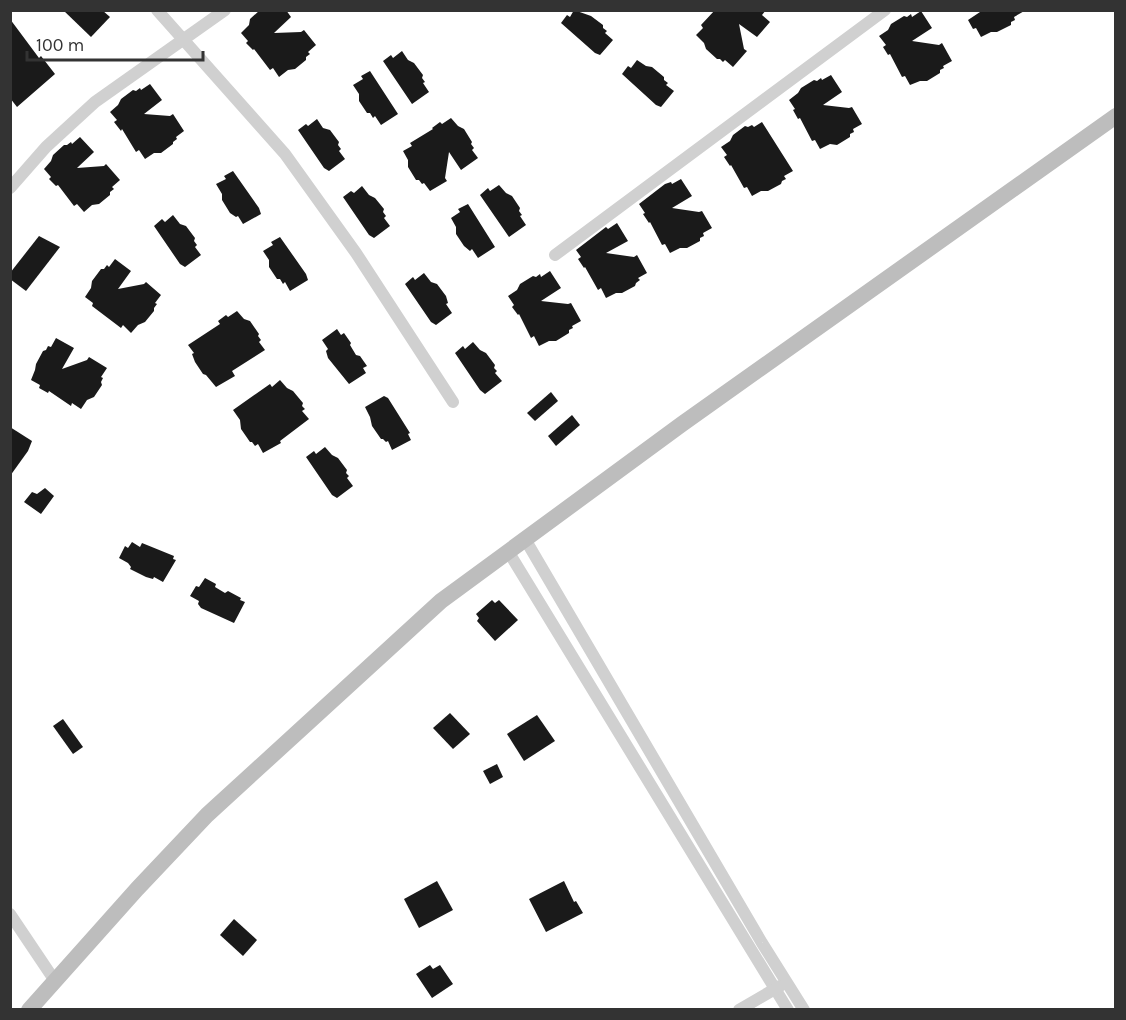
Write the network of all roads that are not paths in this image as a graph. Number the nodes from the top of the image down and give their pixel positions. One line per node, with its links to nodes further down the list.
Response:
1 (156, 10): 4 (street)
2 (225, 10): 4 (street)
3 (885, 10): 7 (street)
4 (184, 39): 6 (street); 8 (street)
5 (1116, 116): 9 (street)
6 (10, 188)
7 (555, 255)
8 (453, 402)
9 (525, 539): 10 (street); 13 (street)
10 (508, 551): 12 (street); 14 (street)
11 (10, 914): 12 (street)
12 (55, 981): 17 (street)
13 (786, 982): 14 (street); 15 (street)
14 (775, 989): 16 (street); 18 (street)
15 (801, 1004): 16 (street)
16 (785, 1008)
17 (29, 1010)
18 (739, 1010)

